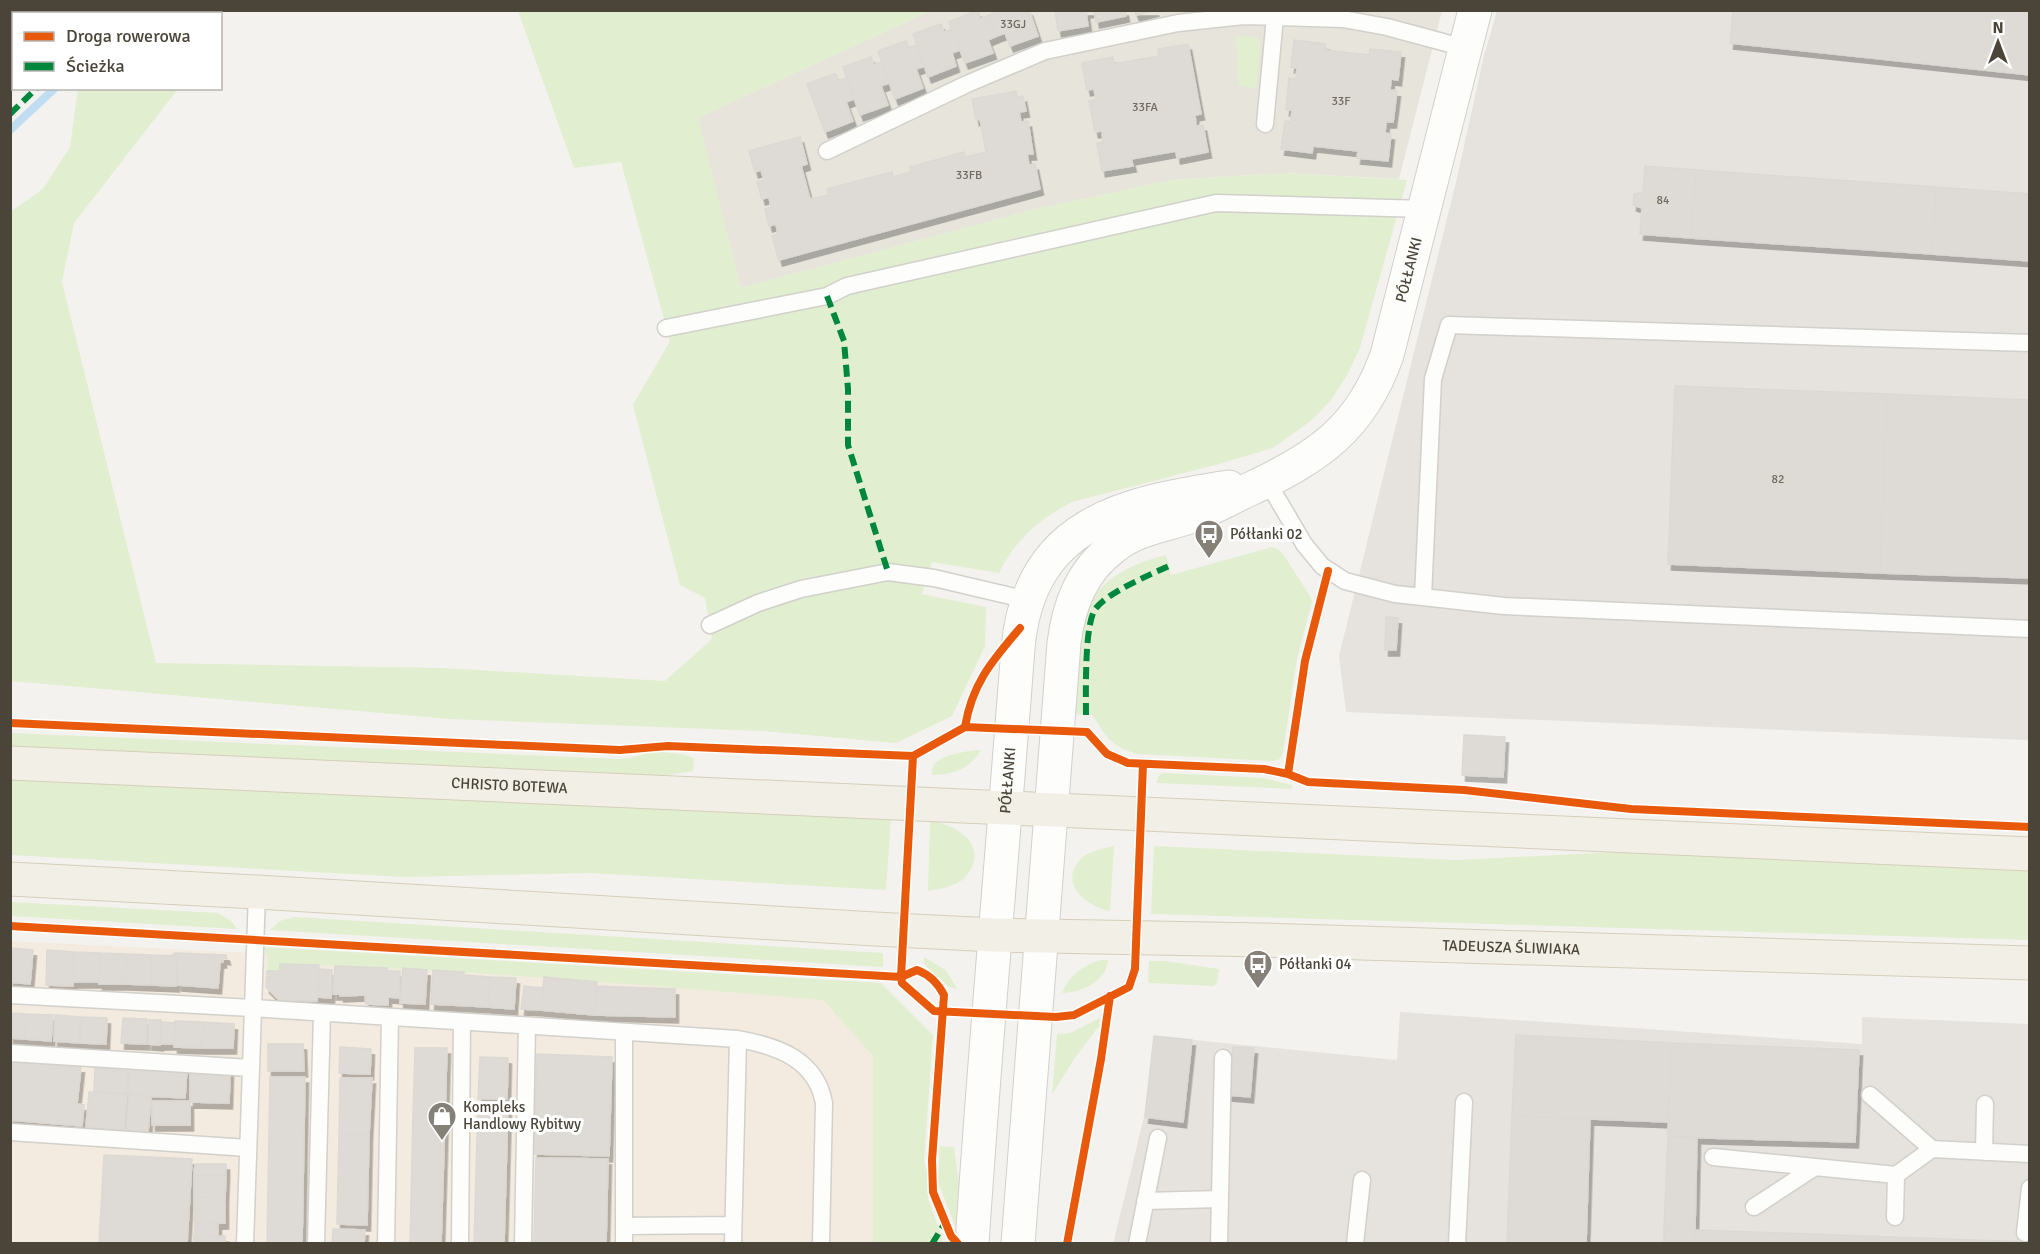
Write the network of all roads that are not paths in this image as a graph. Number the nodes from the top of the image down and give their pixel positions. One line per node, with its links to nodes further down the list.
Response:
1 (1475, 10): 3 (street, PÓŁŁANKI)
2 (1275, 17): 3 (lane); 4 (lane); 5 (lane)
3 (1465, 48): 6 (street, PÓŁŁANKI)
4 (1265, 124)
5 (827, 151)
6 (1424, 209): 7 (lane); 9 (street, PÓŁŁANKI)
7 (666, 328)
8 (2030, 343): 10 (lane)
9 (1267, 481): 10 (lane); 11 (street, PÓŁŁANKI); 16 (street, PÓŁŁANKI)
10 (1423, 597): 13 (lane)
11 (1028, 600): 12 (lane); 15 (street, PÓŁŁANKI)
12 (710, 625)
13 (2030, 628)
14 (10, 763): 15 (main road, CHRISTO BOTEWA)
15 (1006, 808): 16 (main road); 20 (street, PÓŁŁANKI)
16 (1053, 810): 17 (main road); 21 (street, PÓŁŁANKI)
17 (2030, 854)
18 (10, 879): 19 (main road)
19 (257, 892): 20 (main road); 24 (lane)
20 (994, 935): 21 (main road, TADEUSZA ŚLIWIAKA); 63 (street, PÓŁŁANKI)
21 (1041, 936): 22 (main road, TADEUSZA ŚLIWIAKA); 64 (street, PÓŁŁANKI)
22 (2030, 963)
23 (10, 995): 24 (lane)
24 (252, 1008): 25 (lane); 33 (lane)
25 (322, 1013): 26 (lane); 56 (lane)
26 (390, 1017): 27 (lane); 57 (lane)
27 (462, 1022): 28 (lane); 58 (lane)
28 (527, 1026): 29 (lane); 59 (lane)
29 (624, 1033): 30 (lane); 52 (lane)
30 (738, 1039): 53 (lane); 62 (lane)
31 (10, 1053): 33 (lane)
32 (1223, 1058): 48 (lane)
33 (250, 1068): 39 (lane)
34 (1870, 1095): 40 (lane)
35 (1464, 1102): 68 (lane)
36 (1985, 1104): 41 (lane)
37 (10, 1132): 39 (lane)
38 (1158, 1138): 49 (lane)
39 (248, 1148): 55 (lane)
40 (1932, 1149): 41 (lane); 45 (lane)
41 (1984, 1152): 42 (lane)
42 (2030, 1155)
43 (1713, 1157): 44 (lane)
44 (1815, 1167): 45 (lane); 50 (lane)
45 (1896, 1175): 51 (lane)
46 (1362, 1180): 67 (lane)
47 (2030, 1188): 54 (lane)
48 (1220, 1199): 49 (lane); 66 (lane)
49 (1145, 1201): 65 (lane)
50 (1754, 1207)
51 (1895, 1217)
52 (624, 1226): 53 (lane); 60 (lane)
53 (733, 1226): 61 (lane)
54 (2025, 1233)
55 (245, 1244)
56 (316, 1244)
57 (386, 1244)
58 (460, 1244)
59 (523, 1244)
60 (624, 1244)
61 (733, 1244)
62 (821, 1244)
63 (972, 1244)
64 (1018, 1244)
65 (1137, 1244)
66 (1219, 1244)
67 (1355, 1244)
68 (1457, 1244)

